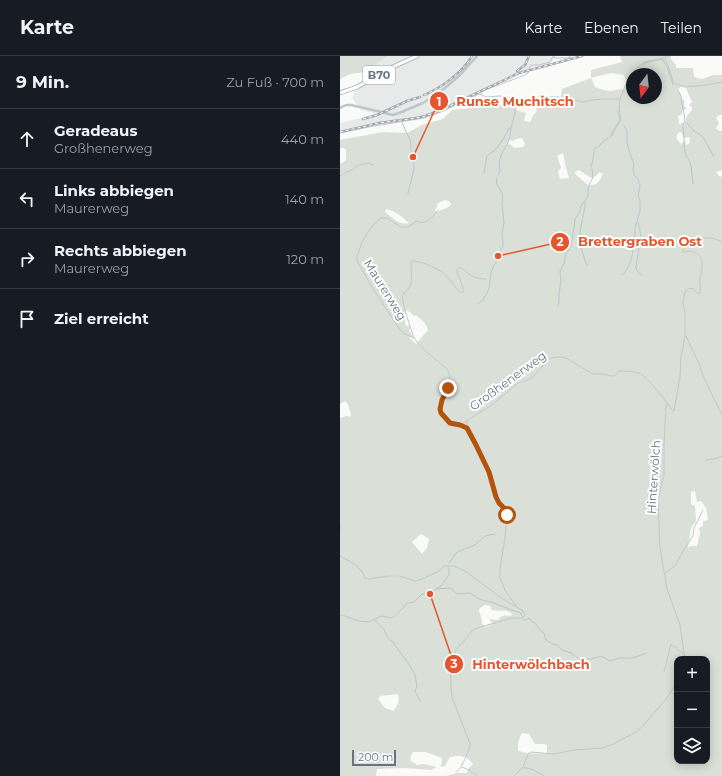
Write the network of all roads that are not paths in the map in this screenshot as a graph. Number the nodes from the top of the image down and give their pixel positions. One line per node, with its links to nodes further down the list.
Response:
1 (417, 56): 7 (main road, B70)
2 (555, 56): 3 (main road); 8 (street)
3 (568, 56)
4 (667, 56): 5 (street)
5 (664, 58): 6 (street); 9 (street)
6 (722, 82)
7 (340, 93)
8 (481, 94): 9 (street); 10 (street)
9 (620, 100): 11 (street)
10 (340, 134)
11 (610, 138)
12 (373, 165): 13 (street)
13 (340, 176)
14 (438, 210): 18 (street, Maurerweg)
15 (722, 242): 17 (street)
16 (486, 279): 18 (street)
17 (685, 335): 19 (street); 20 (street)
18 (414, 338): 22 (street, Maurerweg)
19 (667, 404): 21 (street, Großhenerweg); 28 (street, Hinterwölch)
20 (722, 415)
21 (467, 421): 22 (street); 23 (street, Großhenerweg)
22 (460, 425): 23 (street, Maurerweg)
23 (467, 428): 29 (street, Großhenerweg)
24 (703, 510): 28 (street)
25 (340, 526): 26 (street)
26 (340, 531)
27 (340, 556): 29 (street)
28 (665, 573): 30 (street, Hinterwölch)
29 (516, 606): 33 (street, Großhenerweg)
30 (685, 655): 31 (street)
31 (664, 672)
32 (674, 686): 34 (street)
33 (461, 767): 35 (street); 36 (street)
34 (522, 768): 37 (street); 38 (street)
35 (456, 772)
36 (477, 776)
37 (514, 776)
38 (544, 776)

